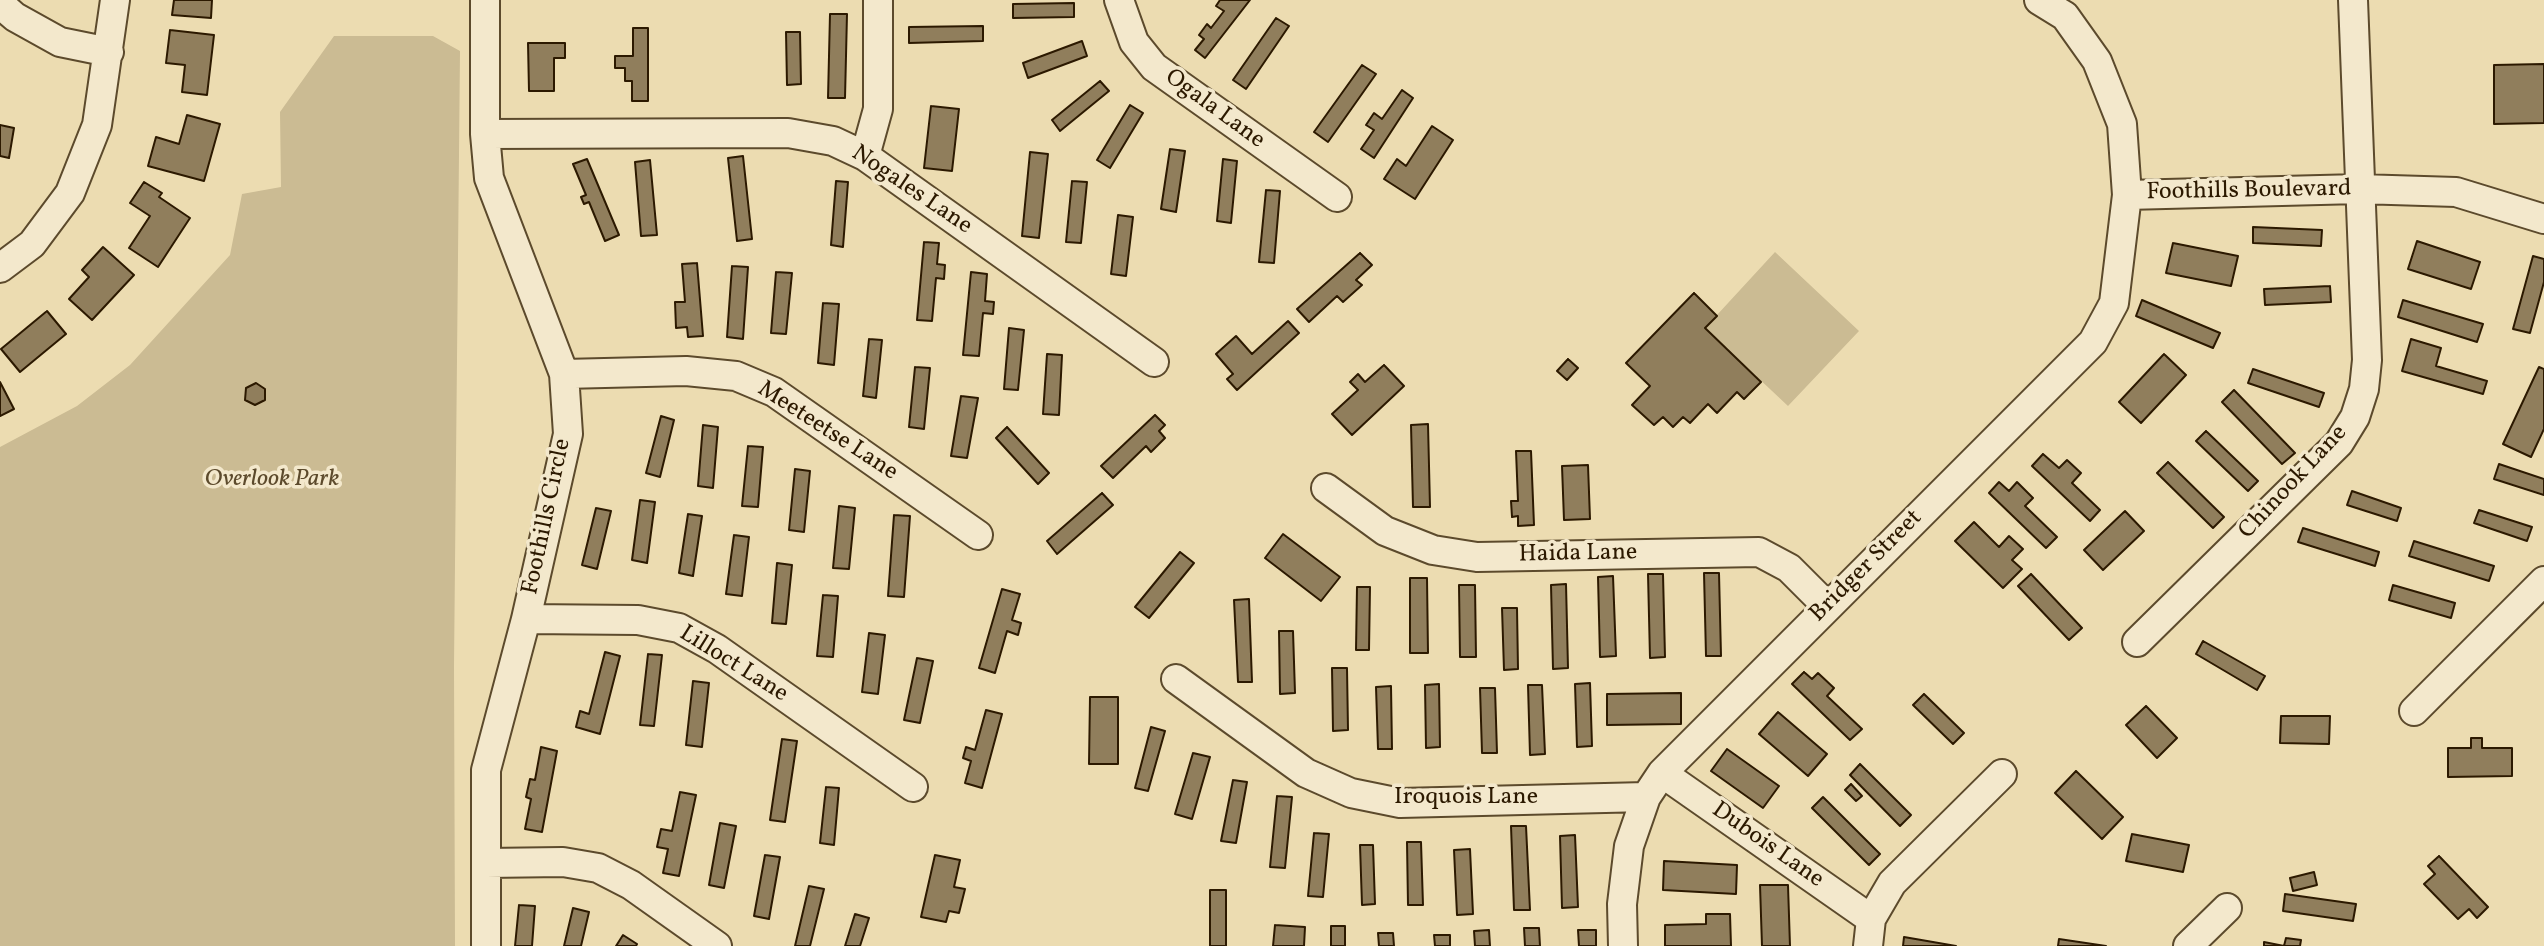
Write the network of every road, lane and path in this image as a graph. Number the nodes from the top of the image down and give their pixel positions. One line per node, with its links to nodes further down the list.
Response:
1 (115, 0): 8 (street)
2 (485, 0): 9 (street, Foothills Circle)
3 (878, 0): 10 (street)
4 (1119, 0): 13 (street, Ogala Lane)
5 (2039, 0): 12 (street, Foothills Boulevard)
6 (2353, 0): 11 (street, Chinook Lane)
7 (0, 4): 8 (street)
8 (109, 52): 15 (street)
9 (485, 134): 10 (street, Nogales Lane); 17 (street, Foothills Circle)
10 (865, 156): 16 (street, Nogales Lane)
11 (2359, 189): 12 (street, Foothills Boulevard); 14 (street, Foothills Boulevard); 23 (street, Chinook Lane)
12 (2127, 195): 21 (street, Bridger Street)
13 (1337, 197)
14 (2544, 219)
15 (0, 268)
16 (1154, 362)
17 (564, 374): 19 (street, Meeteetse Lane); 22 (street, Foothills Circle)
18 (1326, 488): 21 (street, Haida Lane)
19 (978, 535)
20 (2544, 581): 25 (street)
21 (1828, 607): 26 (street, Bridger Street)
22 (526, 619): 28 (street, Lilloct Lane); 30 (street, Foothills Circle)
23 (2137, 642)
24 (1176, 679): 29 (street, Iroquois Lane)
25 (2414, 711)
26 (1662, 773): 29 (street, Bridger Street); 32 (street, Dubois Lane)
27 (2002, 774): 32 (street, Dubois Lane)
28 (913, 787)
29 (1646, 797): 35 (street, Bridger Street)
30 (486, 863): 33 (street, Foothills Circle); 34 (street)
31 (2227, 908): 36 (street)
32 (1870, 932)
33 (486, 946)
34 (717, 946)
35 (1623, 946)
36 (2188, 946)

